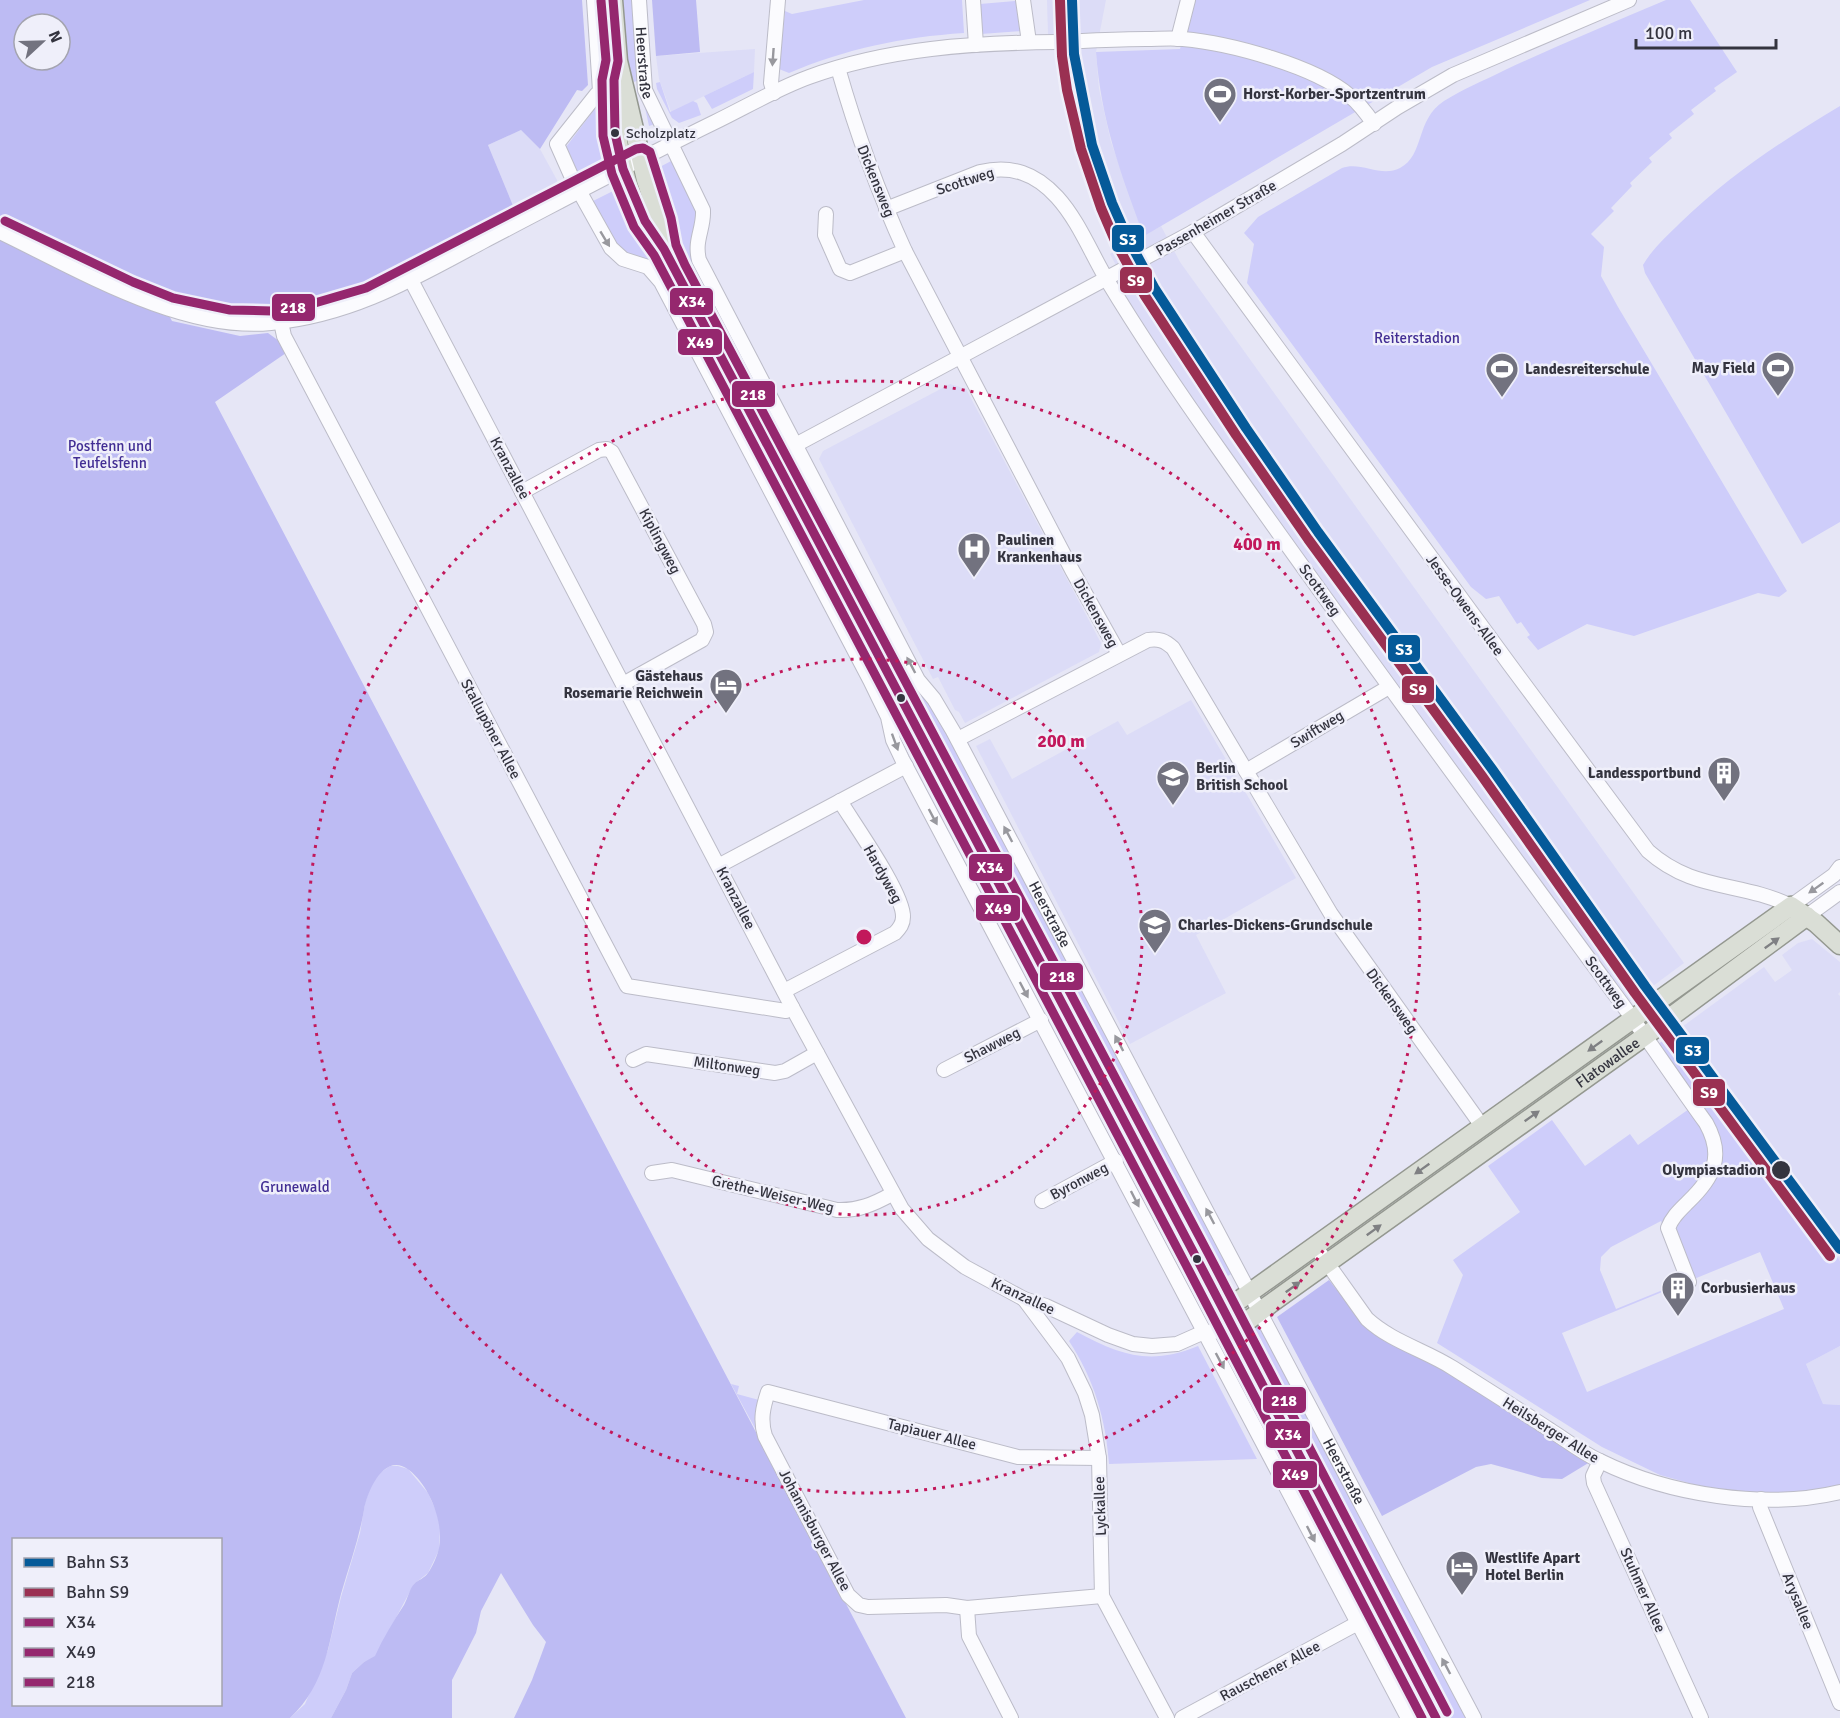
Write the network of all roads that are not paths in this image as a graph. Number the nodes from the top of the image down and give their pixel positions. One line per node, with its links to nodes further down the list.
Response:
1 (594, 0): 15 (street)
2 (613, 0): 12 (main road, Heerstraße)
3 (639, 0): 18 (street, Heerstraße)
4 (778, 0): 16 (street, one-way to 16)
5 (973, 0): 11 (street)
6 (1023, 0): 10 (street)
7 (1188, 0): 9 (street)
8 (1629, 0): 17 (street, Passenheimer Straße)
9 (1179, 39): 10 (street); 17 (street)
10 (1029, 42): 11 (street)
11 (976, 45): 13 (street)
12 (618, 61): 14 (main road, Heerstraße); 19 (main road, Heerstraße)
13 (838, 68): 16 (street); 22 (street, Dickensweg)
14 (614, 80): 15 (street); 20 (main road, Heerstraße)
15 (600, 91): 21 (street)
16 (774, 93): 18 (street)
17 (1374, 124): 25 (street, Passenheimer Straße)
18 (671, 143): 19 (street); 32 (street, Heerstraße)
19 (640, 160): 20 (street); 26 (main road, Heerstraße)
20 (623, 169): 21 (street); 26 (main road, Heerstraße)
21 (579, 192): 29 (street); 39 (street, one-way to 39)
22 (886, 210): 27 (street, Dickensweg); 28 (street, Scottweg)
23 (826, 214): 27 (street)
24 (0, 232): 30 (street)
25 (1193, 232): 28 (street, Passenheimer Straße); 45 (street, Jesse-Owens-Allee)
26 (664, 249): 33 (main road, Heerstraße)
27 (905, 251): 31 (street, Dickensweg)
28 (1106, 279): 31 (street, Passenheimer Straße); 37 (street, Scottweg)
29 (411, 280): 30 (street); 34 (street, Kranzallee)
30 (281, 322): 49 (street, Stallupöner Allee)
31 (961, 357): 32 (street, Passenheimer Straße); 35 (street, Dickensweg)
32 (796, 445): 33 (street, Passenheimer Straße); 38 (street, Heerstraße, one-way to 32)
33 (773, 458): 67 (main road, Heerstraße)
34 (522, 492): 36 (street, Kranzallee); 36 (street, Kiplingweg)
35 (1119, 654): 38 (street); 40 (street, Dickensweg)
36 (623, 684): 42 (street, Kranzallee)
37 (1389, 687): 40 (street, Swiftweg); 50 (street, Scottweg)
38 (958, 739): 65 (street, Heerstraße, one-way to 38)
39 (906, 766): 41 (street); 51 (street, one-way to 51)
40 (1246, 771): 56 (street, Dickensweg)
41 (840, 801): 42 (street); 48 (street, Hardyweg)
42 (720, 865): 48 (street, Kranzallee)
43 (1840, 867): 45 (street, one-way to 45)
44 (1840, 892): 46 (street)
45 (1791, 906): 46 (main road); 50 (main road, Flatowallee)
46 (1807, 916): 47 (main road); 52 (main road, Flatowallee, one-way to 46)
47 (1840, 945)
48 (784, 991): 49 (street, Kranzallee)
49 (792, 1007): 53 (street, Kranzallee)
50 (1638, 1015): 52 (street, Scottweg); 56 (main road, Flatowallee, one-way to 56)
51 (1041, 1020): 55 (street, Shawweg); 58 (street)
52 (1650, 1032): 57 (main road, Flatowallee, one-way to 52); 64 (street, Scottweg)
53 (817, 1053): 54 (street, Miltonweg); 60 (street, Kranzallee)
54 (633, 1060)
55 (944, 1070)
56 (1482, 1126): 57 (main road); 62 (main road, Flatowallee, one-way to 62)
57 (1494, 1143): 63 (main road, Flatowallee, one-way to 57)
58 (1116, 1161): 61 (street, Byronweg); 71 (street, one-way to 71)
59 (652, 1173): 60 (street, Grethe-Weiser-Weg)
60 (892, 1194): 66 (street, Kranzallee)
61 (1042, 1201)
62 (1315, 1246): 63 (street, Heilsberger Allee); 65 (main road, Flatowallee)
63 (1326, 1264): 68 (main road, Flatowallee, one-way to 63); 75 (street, Heilsberger Allee)
64 (1689, 1282)
65 (1250, 1292): 67 (main road, Flatowallee); 68 (street, Heerstraße)
66 (1024, 1299): 69 (street, Kranzallee); 72 (street, Lyckallee)
67 (1224, 1311): 70 (main road, Heerstraße); 71 (street)
68 (1260, 1311): 70 (main road, Flatowallee); 87 (street, Heerstraße, one-way to 68)
69 (1070, 1318): 71 (street, Kranzallee); 72 (street)
70 (1234, 1331): 71 (street); 86 (main road, Heerstraße)
71 (1204, 1332): 80 (street, one-way to 80)
72 (1055, 1340): 74 (street, Lyckallee)
73 (768, 1392): 74 (street, Tapiauer Allee); 79 (street, Johannisburger Allee)
74 (1099, 1458): 78 (street, Lyckallee)
75 (1600, 1461): 77 (street, Heilsberger Allee); 88 (street, Stuhmer Allee)
76 (1840, 1492): 77 (street, Heilsberger Allee)
77 (1761, 1499): 81 (street, Arysallee)
78 (1102, 1596): 79 (street, Johannisburger Allee); 83 (street, Lyckallee)
79 (967, 1608): 82 (street)
80 (1358, 1623): 84 (street, Rauschener Allee); 85 (street)
81 (1840, 1703)
82 (1011, 1718)
83 (1167, 1718)
84 (1182, 1718)
85 (1408, 1718)
86 (1436, 1718)
87 (1474, 1718)
88 (1701, 1718)

